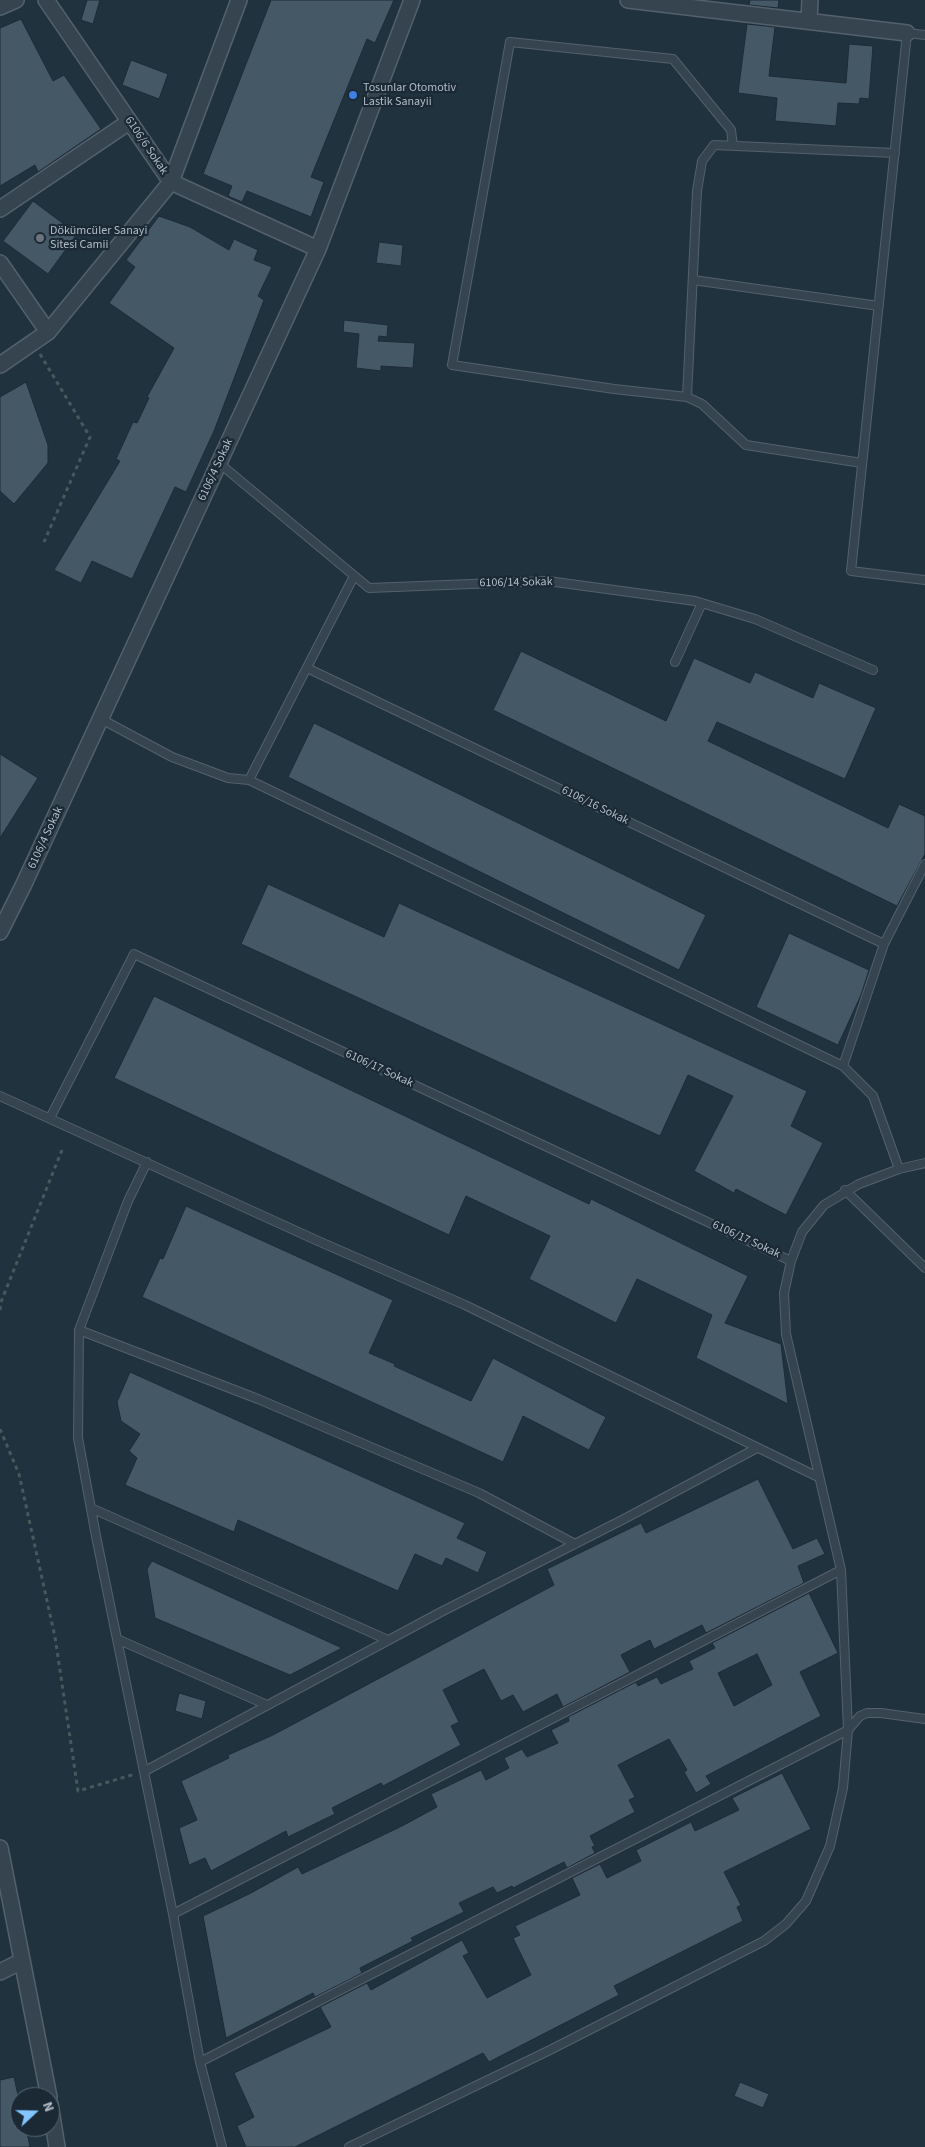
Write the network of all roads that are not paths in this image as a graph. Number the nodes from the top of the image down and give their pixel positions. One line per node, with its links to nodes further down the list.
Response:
1 (16, 0): 7 (street)
2 (46, 0): 11 (street, 6106/6 Sokak)
3 (239, 0): 14 (street)
4 (412, 0): 16 (street, 6106/4 Sokak)
5 (628, 0): 8 (street)
6 (810, 0): 8 (street)
7 (0, 7)
8 (808, 21): 9 (street)
9 (907, 33): 10 (lane); 13 (lane)
10 (925, 35)
11 (129, 122): 14 (street, 6106/6 Sokak); 15 (street)
12 (733, 146): 13 (lane); 18 (lane); 22 (lane)
13 (895, 153): 19 (lane)
14 (170, 182): 16 (street, 6106/6 Sokak); 20 (street)
15 (0, 208)
16 (318, 249): 23 (street, 6106/4 Sokak)
17 (0, 263): 20 (street)
18 (693, 280): 19 (lane); 22 (lane)
19 (879, 306): 24 (lane)
20 (48, 332): 21 (street)
21 (0, 365)
22 (687, 397): 24 (lane)
23 (219, 463): 25 (lane, 6106/14 Sokak); 31 (street, 6106/4 Sokak)
24 (862, 463): 26 (lane)
25 (354, 576): 27 (lane, 6106/14 Sokak); 29 (lane)
26 (925, 580)
27 (702, 603): 28 (lane); 30 (lane, 6106/14 Sokak)
28 (675, 662)
29 (306, 668): 32 (lane); 35 (lane, 6106/16 Sokak)
30 (873, 670)
31 (101, 719): 32 (lane); 34 (street, 6106/4 Sokak)
32 (249, 780): 36 (lane)
33 (925, 864): 35 (lane)
34 (0, 932)
35 (884, 944): 36 (lane)
36 (842, 1066): 41 (lane)
37 (0, 1096): 38 (lane)
38 (50, 1118): 39 (lane); 43 (lane, 6106/17 Sokak)
39 (147, 1162): 45 (lane); 46 (lane)
40 (925, 1163): 41 (lane)
41 (899, 1169): 42 (lane)
42 (845, 1190): 43 (lane); 44 (lane)
43 (791, 1261): 47 (lane)
44 (925, 1268)
45 (79, 1330): 48 (lane); 49 (lane)
46 (757, 1448): 47 (lane); 49 (lane)
47 (818, 1477): 50 (lane)
48 (91, 1508): 51 (lane); 52 (lane)
49 (575, 1544): 52 (lane)
50 (841, 1570): 55 (lane); 58 (lane)
51 (117, 1639): 53 (lane); 56 (lane)
52 (388, 1640): 53 (lane)
53 (267, 1705): 56 (lane)
54 (925, 1719): 55 (lane)
55 (848, 1730): 61 (lane); 64 (lane)
56 (144, 1771): 58 (lane)
57 (0, 1848): 59 (street)
58 (173, 1914): 61 (lane)
59 (22, 1961): 60 (street); 62 (street)
60 (0, 1972)
61 (200, 2062): 63 (lane)
62 (47, 2087)
63 (222, 2147)
64 (349, 2147)

